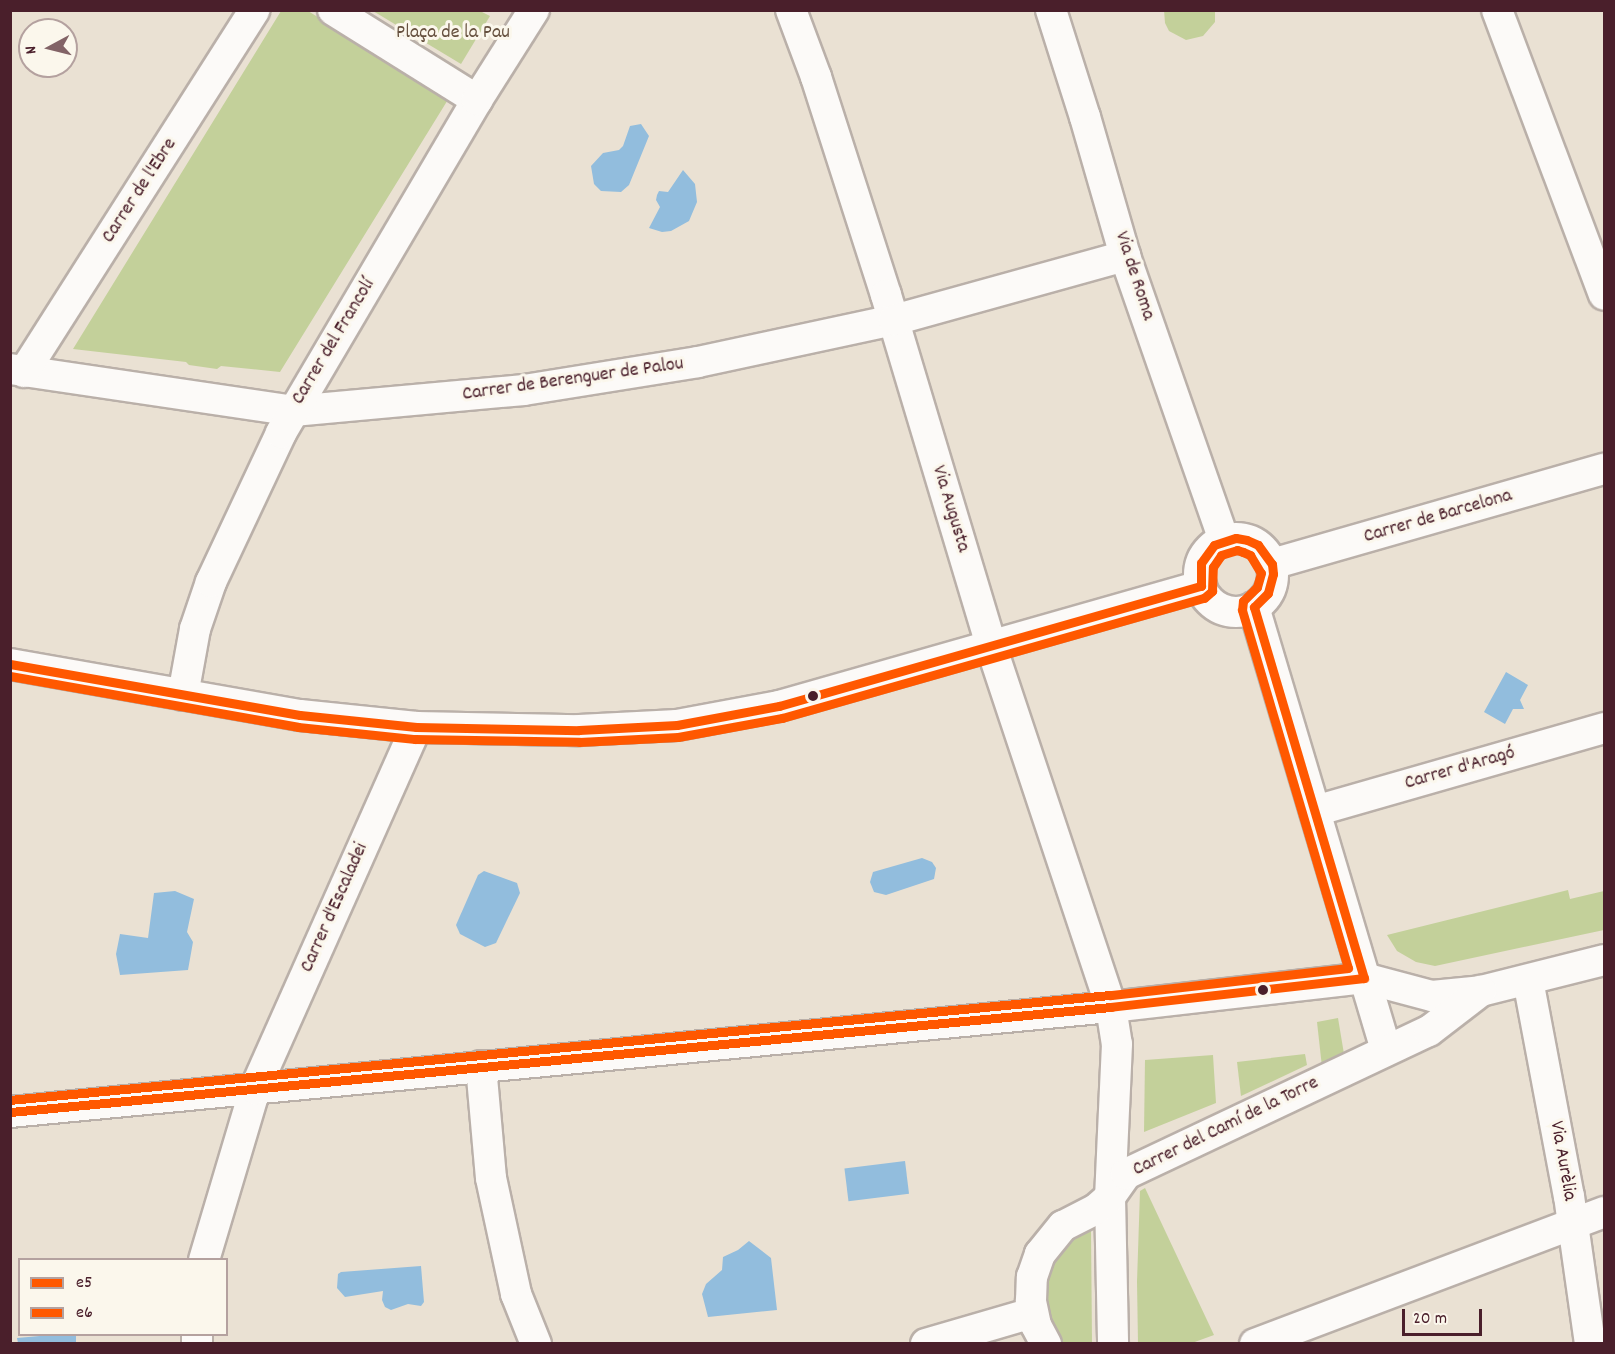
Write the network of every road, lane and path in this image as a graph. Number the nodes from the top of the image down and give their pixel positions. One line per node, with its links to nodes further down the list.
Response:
1 (255, 10): 11 (street, Carrer de l'Ebre)
2 (333, 10): 7 (street)
3 (534, 10): 7 (street, Carrer del Francolí)
4 (791, 10): 10 (street, Via Augusta)
5 (1051, 10): 8 (street, Via de Roma)
6 (1497, 10): 9 (street)
7 (477, 100): 12 (street, Carrer del Francolí)
8 (1125, 256): 10 (street, Carrer de Berenguer de Palou); 14 (street, Via de Roma)
9 (1605, 295)
10 (894, 320): 12 (street, Carrer de Berenguer de Palou); 18 (street, Via Augusta)
11 (17, 370): 12 (street, Carrer de Berenguer de Palou)
12 (293, 411): 20 (street, Carrer del Francolí)
13 (1605, 469): 15 (street, Carrer de Barcelona)
14 (1224, 540): 15 (street); 16 (street)
15 (1272, 564): 17 (street)
16 (1201, 586): 17 (street); 18 (street)
17 (1254, 607): 23 (street)
18 (991, 646): 21 (street); 28 (street, Via Augusta)
19 (10, 664): 20 (street)
20 (183, 695): 21 (street)
21 (416, 727): 31 (street, Carrer d'Escaladei)
22 (1605, 728): 23 (street, Carrer d'Aragó)
23 (1315, 811): 25 (street)
24 (1605, 960): 26 (street)
25 (1364, 978): 27 (street); 28 (street); 29 (street)
26 (1528, 980): 27 (street); 35 (street, Via Aurèlia)
27 (1481, 991): 29 (street, Carrer del Camí de la Torre)
28 (1111, 1007): 30 (street); 33 (street, Via Augusta)
29 (1386, 1050): 33 (street, Carrer del Camí de la Torre)
30 (481, 1066): 31 (street); 38 (street)
31 (255, 1089): 32 (street); 36 (street, Carrer d'Escaladei)
32 (10, 1112)
33 (1110, 1197): 37 (street, Carrer del Camí de la Torre); 41 (street, Via Augusta)
34 (1605, 1212): 35 (street)
35 (1573, 1224): 42 (street); 43 (street, Via Aurèlia)
36 (205, 1258)
37 (1032, 1313): 39 (street); 40 (street)
38 (536, 1344)
39 (926, 1344)
40 (1046, 1344)
41 (1113, 1344)
42 (1255, 1344)
43 (1590, 1344)

